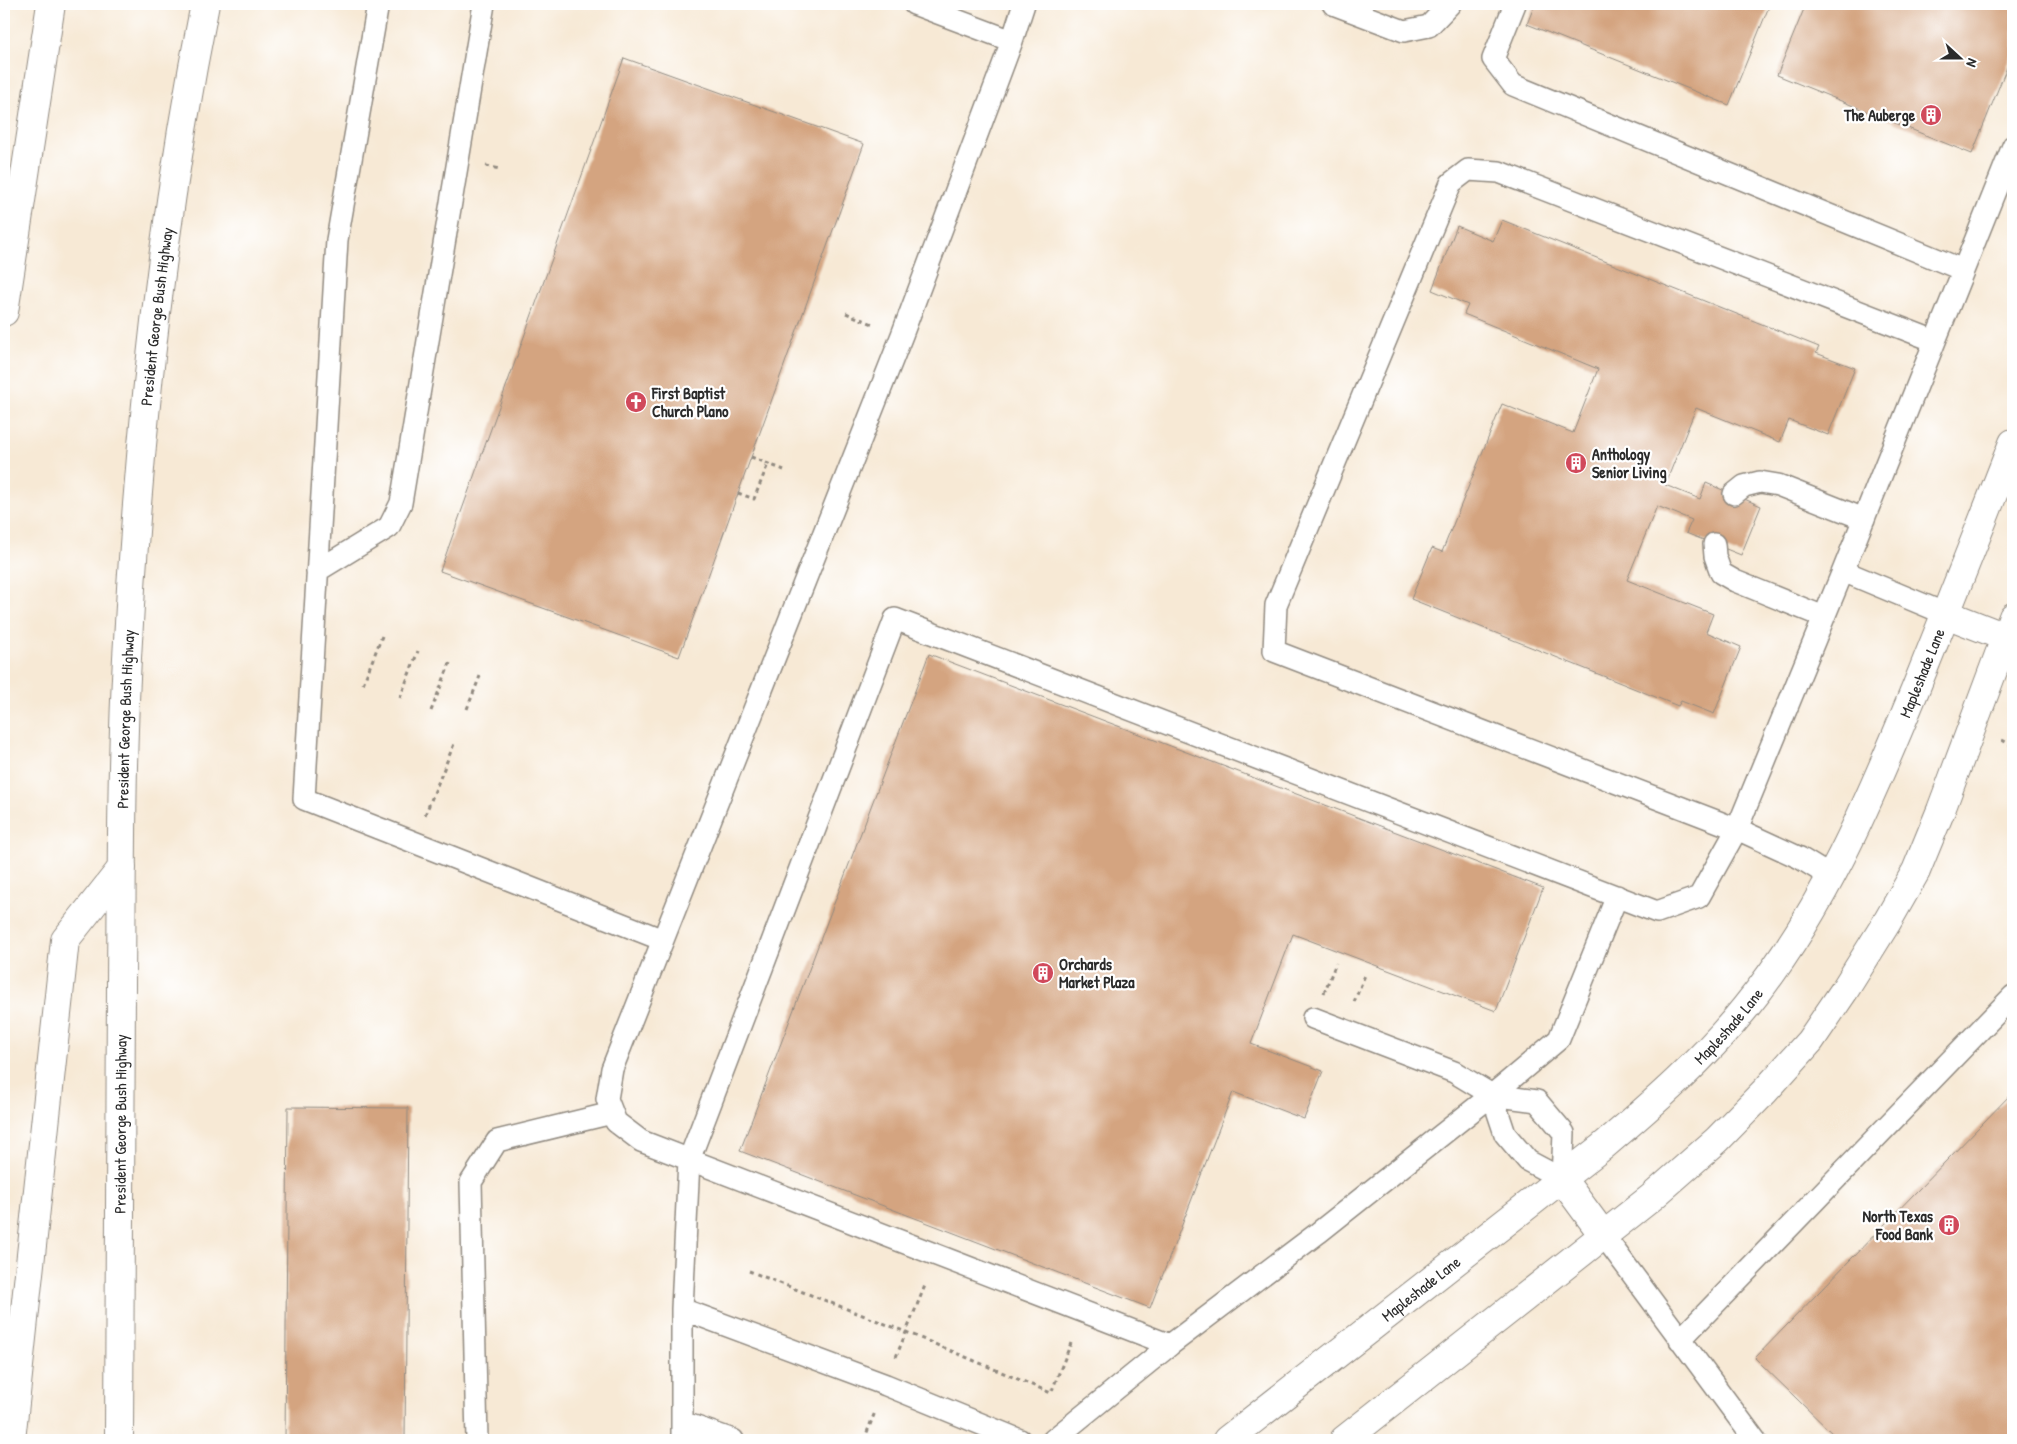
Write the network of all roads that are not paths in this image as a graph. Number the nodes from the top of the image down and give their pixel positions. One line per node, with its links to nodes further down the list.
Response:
1 (51, 4): 13 (main road)
2 (205, 4): 25 (main road, President George Bush Highway)
3 (378, 4): 19 (lane)
4 (484, 4): 19 (lane)
5 (914, 4): 10 (lane)
6 (1024, 4): 10 (lane)
7 (1333, 4): 8 (lane)
8 (1450, 4)
9 (1515, 4): 12 (lane)
10 (1012, 41): 28 (lane)
11 (2013, 146): 12 (lane)
12 (1963, 270): 14 (lane)
13 (4, 312)
14 (1935, 341): 17 (lane); 24 (lane)
15 (2013, 443): 21 (main road, Mapleshade Lane)
16 (1734, 494): 17 (lane)
17 (1864, 519): 20 (lane)
18 (1714, 544): 22 (lane)
19 (318, 571): 28 (lane)
20 (1843, 571): 21 (lane); 22 (lane)
21 (1946, 614): 23 (main road); 26 (main road, Mapleshade Lane)
22 (1824, 617): 24 (lane)
23 (2011, 632): 35 (main road)
24 (1736, 829): 26 (lane); 27 (lane)
25 (122, 868): 40 (main road); 41 (main road, President George Bush Highway)
26 (1831, 878): 34 (main road, Mapleshade Lane)
27 (1617, 896): 31 (lane); 33 (lane)
28 (663, 940): 32 (lane)
29 (2013, 996): 37 (lane)
30 (1313, 1018): 31 (lane)
31 (1492, 1095): 34 (lane); 34 (lane); 38 (lane)
32 (612, 1113): 33 (lane); 42 (lane)
33 (689, 1160): 36 (lane); 38 (lane)
34 (1562, 1179): 35 (main road); 46 (main road, Mapleshade Lane)
35 (1604, 1236): 37 (lane); 47 (main road)
36 (682, 1309): 39 (lane); 44 (lane)
37 (1680, 1340): 48 (lane)
38 (1170, 1345): 45 (lane)
39 (682, 1431): 43 (lane)
40 (11, 1440)
41 (119, 1440)
42 (477, 1440)
43 (733, 1440)
44 (1020, 1440)
45 (1053, 1440)
46 (1227, 1440)
47 (1344, 1440)
48 (1755, 1440)

